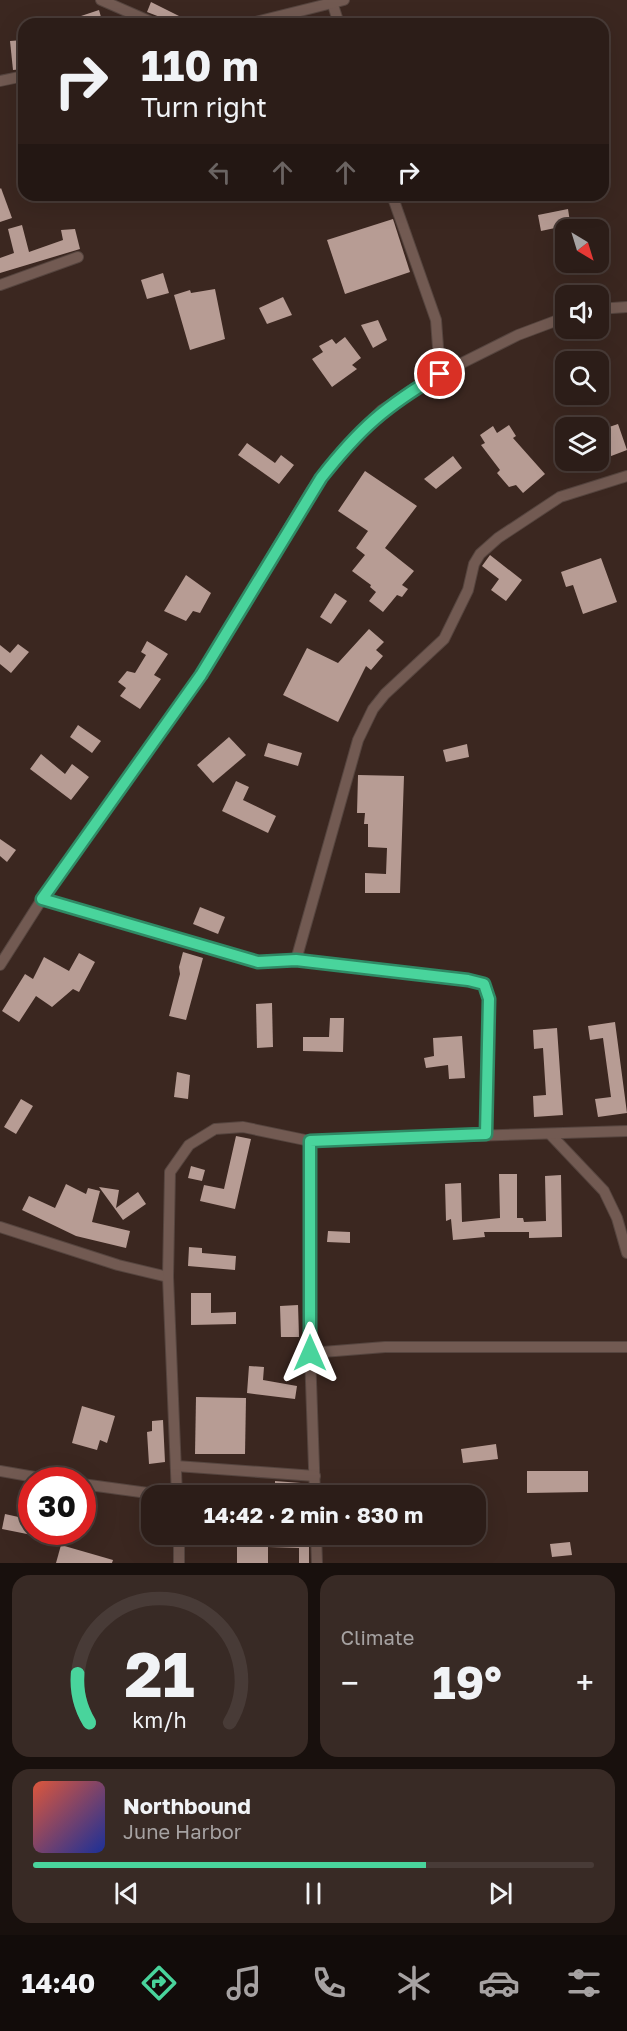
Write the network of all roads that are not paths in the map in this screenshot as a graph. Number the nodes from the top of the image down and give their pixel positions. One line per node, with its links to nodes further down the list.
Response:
1 (101, 0): 3 (street)
2 (339, 2): 4 (street); 5 (street)
3 (142, 18)
4 (269, 18)
5 (339, 18)
6 (18, 77): 7 (street)
7 (0, 81)
8 (394, 201): 14 (street)
9 (78, 257): 10 (street)
10 (0, 285)
11 (627, 307): 12 (street)
12 (609, 308)
13 (555, 321): 14 (street)
14 (440, 374): 16 (street)
15 (627, 476): 17 (street)
16 (42, 899): 17 (street); 18 (street)
17 (296, 960): 20 (street)
18 (0, 965)
19 (627, 1131): 21 (street)
20 (486, 1134): 21 (street); 22 (street)
21 (550, 1134): 24 (street)
22 (310, 1141): 25 (street); 27 (street)
23 (0, 1227): 25 (street)
24 (627, 1253)
25 (168, 1277): 28 (street)
26 (627, 1347): 27 (street)
27 (310, 1353): 31 (street)
28 (176, 1466): 31 (street); 32 (street)
29 (0, 1471): 30 (street)
30 (18, 1474)
31 (315, 1476): 33 (street)
32 (177, 1485)
33 (315, 1485)
34 (96, 1486): 35 (street)
35 (141, 1492)
36 (179, 1545): 38 (street)
37 (316, 1545): 39 (street)
38 (179, 1563)
39 (317, 1563)

